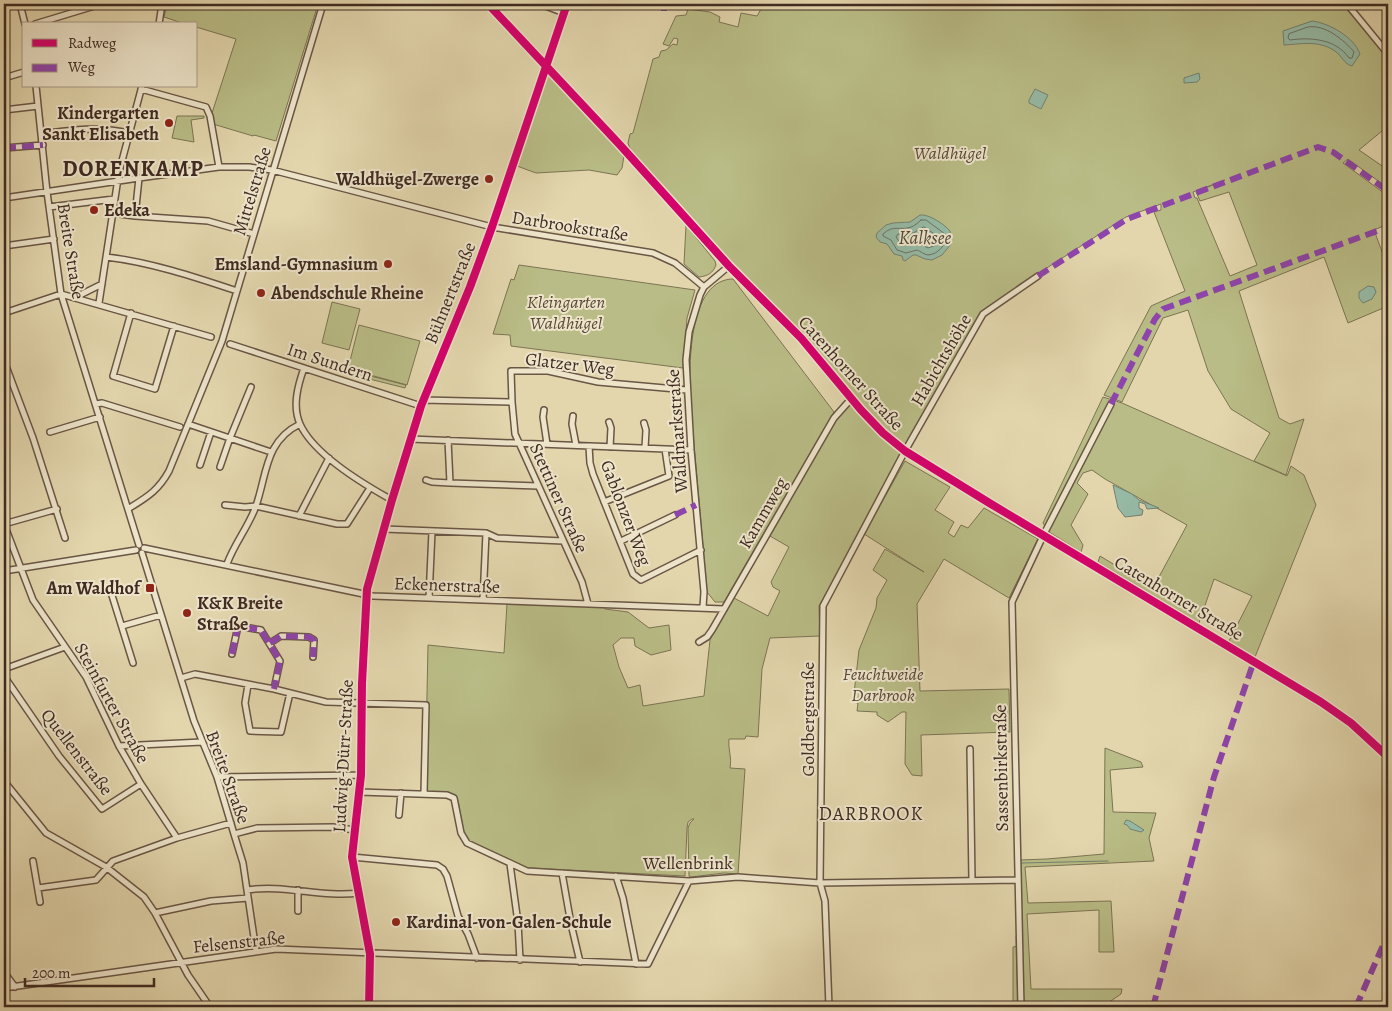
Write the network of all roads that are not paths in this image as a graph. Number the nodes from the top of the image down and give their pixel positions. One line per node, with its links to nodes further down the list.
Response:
1 (20, 4): 10 (street)
2 (101, 4): 11 (street)
3 (162, 4): 12 (street)
4 (323, 4): 26 (street, Mittelstraße)
5 (488, 4): 14 (street, Catenhorner Straße)
6 (567, 4): 9 (street, Bühnertstraße)
7 (1347, 4): 13 (street)
8 (543, 5): 9 (street)
9 (564, 13): 14 (street, Bühnertstraße)
10 (24, 22)
11 (42, 22)
12 (159, 22)
13 (1388, 54)
14 (546, 65): 35 (street, Bühnertstraße); 40 (street, Catenhorner Straße)
15 (22, 73): 16 (street)
16 (4, 78)
17 (36, 88): 19 (street, Breite Straße)
18 (141, 88): 21 (street); 25 (street)
19 (38, 106): 20 (street); 22 (street, Breite Straße)
20 (4, 110)
21 (129, 133): 22 (street); 28 (street)
22 (41, 134): 23 (street, Breite Straße)
23 (43, 145): 24 (street); 29 (street, Breite Straße)
24 (4, 148)
25 (219, 167): 26 (street, Darbrookstraße); 27 (street, Darbrookstraße)
26 (272, 170): 35 (street, Darbrookstraße); 36 (street, Mittelstraße)
27 (139, 178): 28 (street, Darbrookstraße); 34 (street)
28 (117, 180): 29 (street, Darbrookstraße); 31 (street)
29 (47, 192): 30 (street, Darbrookstraße); 32 (street, Breite Straße)
30 (4, 198)
31 (114, 199): 32 (street); 33 (street)
32 (50, 207): 37 (street, Breite Straße)
33 (112, 213): 34 (street); 39 (street)
34 (135, 216): 36 (street)
35 (492, 227): 43 (street, Darbrookstraße); 58 (street, Bühnertstraße)
36 (254, 234): 44 (street, Mittelstraße)
37 (54, 239): 38 (street); 45 (street, Breite Straße)
38 (4, 246)
39 (106, 257): 42 (street); 44 (street)
40 (729, 266): 43 (street); 57 (street, Catenhorner Straße)
41 (1038, 276): 84 (street, Habichtshöhe)
42 (102, 284): 46 (street); 47 (street)
43 (704, 287): 56 (street, Waldmarkstraße)
44 (237, 291): 68 (street, Mittelstraße)
45 (61, 294): 46 (street); 48 (street); 60 (street, Breite Straße)
46 (75, 297): 47 (street)
47 (98, 303): 49 (street)
48 (4, 313)
49 (131, 313): 50 (street); 50 (street)
50 (174, 326): 51 (street)
51 (211, 338)
52 (230, 344): 54 (street, Im Sundern)
53 (4, 361): 97 (street)
54 (304, 368): 62 (street, Im Sundern); 69 (street)
55 (251, 387): 73 (street)
56 (687, 390): 59 (street, Glatzer Weg); 83 (street, Waldmarkstraße)
57 (851, 399): 84 (street, Catenhorner Straße); 120 (street, Kammweg)
58 (423, 400): 59 (street); 62 (street, Bühnertstraße)
59 (512, 402): 76 (street, Stettiner Straße)
60 (96, 404): 64 (street, Breite Straße); 70 (street)
61 (1111, 404): 105 (street, Sassenbirkstraße)
62 (420, 406): 74 (street, Bühnertstraße)
63 (544, 410): 77 (street)
64 (100, 416): 71 (street); 98 (street, Breite Straße)
65 (573, 416): 78 (street)
66 (609, 422): 80 (street)
67 (644, 423): 81 (street)
68 (188, 424): 72 (street); 98 (street, Mittelstraße)
69 (300, 424): 85 (street); 86 (street)
70 (180, 427)
71 (50, 432)
72 (211, 432): 73 (street); 87 (street)
73 (230, 438): 85 (street); 88 (street)
74 (410, 439): 75 (street); 93 (street, Bühnertstraße)
75 (448, 440): 76 (street); 90 (street)
76 (519, 443): 77 (street); 91 (street, Stettiner Straße)
77 (547, 444): 78 (street)
78 (576, 445): 79 (street)
79 (589, 446): 80 (street); 94 (street, Gablonzer Weg)
80 (610, 447): 81 (street)
81 (645, 448): 82 (street)
82 (664, 449): 83 (street); 94 (street)
83 (691, 450): 110 (street, Waldmarkstraße)
84 (905, 450): 105 (street, Catenhorner Straße); 161 (street, Goldbergstraße)
85 (271, 452): 96 (street)
86 (329, 458): 92 (street); 100 (street)
87 (200, 465)
88 (220, 466)
89 (426, 480): 90 (street)
90 (450, 483): 91 (street)
91 (538, 486): 107 (street, Stettiner Straße)
92 (370, 488): 93 (street); 100 (street)
93 (392, 500): 102 (street, Bühnertstraße)
94 (604, 502): 108 (street, Gablonzer Weg)
95 (225, 505): 96 (street)
96 (256, 506): 100 (street); 111 (street)
97 (57, 509): 101 (street); 106 (street)
98 (128, 509): 109 (street, Breite Straße)
99 (675, 515): 108 (street)
100 (299, 516)
101 (4, 524): 112 (street, Steinfurter Straße)
102 (384, 529): 103 (street); 115 (street, Bühnertstraße)
103 (432, 531): 104 (street); 116 (street)
104 (486, 533): 107 (street); 117 (street)
105 (1044, 534): 139 (street, Catenhorner Straße); 160 (street, Sassenbirkstraße)
106 (65, 538)
107 (563, 541): 118 (street, Stettiner Straße)
108 (621, 541): 110 (street, Gablonzer Weg)
109 (140, 549): 111 (street, Eckenerstraße); 112 (street, Eckenerstraße); 121 (street, Breite Straße)
110 (701, 550): 119 (street, Waldmarkstraße)
111 (227, 564): 115 (street, Eckenerstraße)
112 (20, 568): 113 (street, Eckenerstraße); 125 (street, Steinfurter Straße)
113 (4, 571)
114 (110, 589): 122 (street)
115 (366, 594): 116 (street, Eckenerstraße); 135 (street, Ludwig-Dürr-Straße)
116 (429, 598): 117 (street, Eckenerstraße)
117 (483, 600): 118 (street, Eckenerstraße)
118 (588, 604): 119 (street, Eckenerstraße)
119 (703, 608): 120 (street, Eckenerstraße)
120 (724, 608): 123 (street, Kammweg)
121 (161, 615): 122 (street); 131 (street, Breite Straße)
122 (122, 626): 128 (street)
123 (699, 642)
124 (270, 644): 126 (street); 127 (street); 133 (street)
125 (65, 647): 129 (street); 137 (street, Steinfurter Straße)
126 (232, 654)
127 (313, 657)
128 (133, 663)
129 (4, 670)
130 (4, 676): 143 (street, Quellenstraße)
131 (181, 678): 132 (street); 136 (street, Breite Straße)
132 (248, 684): 133 (street); 134 (street)
133 (274, 689): 134 (street)
134 (290, 693): 135 (street)
135 (363, 703): 140 (street, Ludwig-Dürr-Straße); 146 (street)
136 (202, 742): 137 (street); 141 (street, Breite Straße)
137 (120, 746): 143 (street, Steinfurter Straße)
138 (970, 749): 159 (street)
139 (1388, 757)
140 (361, 775): 141 (street); 144 (street, Ludwig-Dürr-Straße)
141 (217, 777): 148 (street, Breite Straße)
142 (4, 781): 155 (street)
143 (141, 784): 151 (street, Steinfurter Straße)
144 (360, 792): 145 (street, Wellenbrink); 149 (street, Ludwig-Dürr-Straße)
145 (401, 793): 146 (street, Wellenbrink); 147 (street)
146 (424, 794): 154 (street, Wellenbrink)
147 (399, 815)
148 (231, 824): 150 (street, Breite Straße); 151 (street)
149 (355, 830): 150 (street); 152 (street, Ludwig-Dürr-Straße)
150 (234, 834): 163 (street, Breite Straße)
151 (177, 838): 155 (street)
152 (352, 857): 165 (street, Ludwig-Dürr-Straße); 172 (street)
153 (33, 861): 162 (street)
154 (510, 864): 156 (street, Wellenbrink); 173 (street)
155 (106, 867): 162 (street); 169 (street)
156 (562, 873): 157 (street, Wellenbrink); 175 (street)
157 (616, 876): 158 (street, Wellenbrink); 176 (street)
158 (689, 880): 161 (street, Wellenbrink); 176 (street, Felsenstraße)
159 (972, 880): 160 (street, Wellenbrink); 161 (street, Wellenbrink)
160 (1017, 880): 183 (street, Sassenbirkstraße)
161 (820, 883): 182 (street, Goldbergstraße)
162 (38, 888): 167 (street)
163 (247, 890): 164 (street); 166 (street, Breite Straße)
164 (298, 890): 165 (street); 168 (street)
165 (359, 892): 171 (street, Ludwig-Dürr-Straße)
166 (248, 898): 169 (street); 170 (street, Breite Straße)
167 (40, 902)
168 (298, 911)
169 (155, 913): 174 (street)
170 (256, 951): 171 (street, Felsenstraße); 174 (street, Felsenstraße)
171 (370, 954): 172 (street, Felsenstraße); 181 (street, Ludwig-Dürr-Straße)
172 (477, 958): 173 (street, Felsenstraße)
173 (520, 960): 175 (street, Felsenstraße)
174 (182, 962): 178 (street, Felsenstraße); 180 (street)
175 (580, 962): 176 (street, Felsenstraße)
176 (636, 964)
177 (4, 972): 178 (street)
178 (15, 987): 179 (street, Felsenstraße)
179 (4, 988)
180 (210, 1007)
181 (370, 1007)
182 (829, 1007)
183 (1022, 1007)

